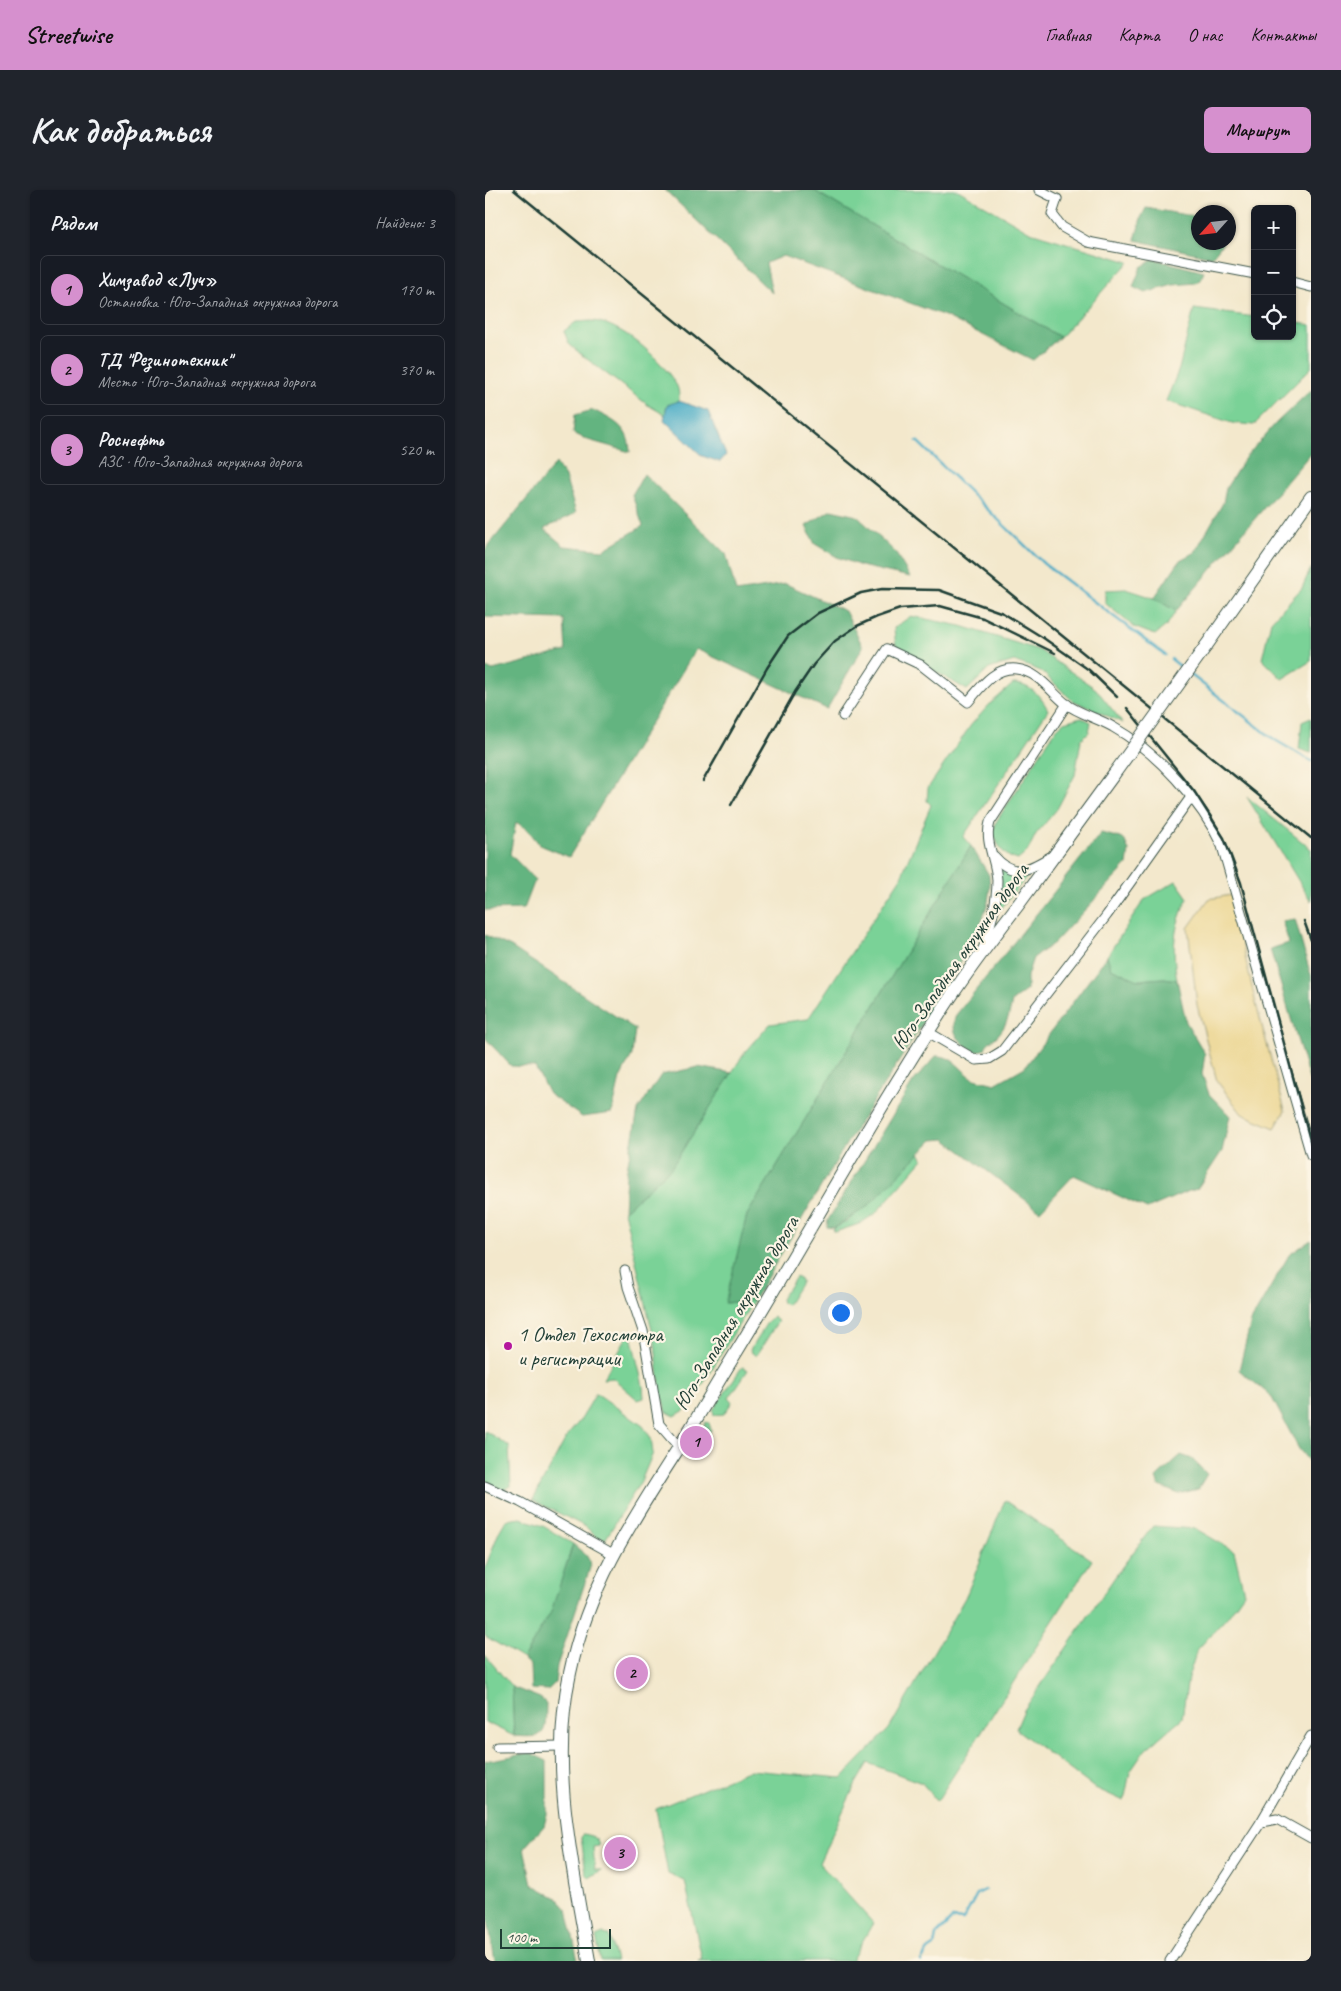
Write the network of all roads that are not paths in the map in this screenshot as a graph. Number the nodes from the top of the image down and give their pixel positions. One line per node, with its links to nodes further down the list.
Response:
1 (1039, 190): 2 (street)
2 (1251, 273)
3 (1296, 283): 4 (street)
4 (1311, 286)
5 (1311, 497): 9 (highway, Юго-Западная окружная дорога, bridge)
6 (1067, 704): 7 (street); 8 (street); 10 (street)
7 (843, 716)
8 (1191, 797): 12 (street); 13 (street)
9 (1057, 853): 10 (street); 11 (highway, Юго-Западная окружная дорога)
10 (993, 855): 11 (street)
11 (982, 952): 12 (highway, Юго-Западная окружная дорога)
12 (928, 1032): 15 (highway, Юго-Западная окружная дорога)
13 (1311, 1155)
14 (625, 1270): 15 (street)
15 (679, 1447): 17 (highway, Юго-Западная окружная дорога)
16 (485, 1486): 17 (street)
17 (613, 1554): 19 (highway, Юго-Западная окружная дорога)
18 (1311, 1736): 21 (street)
19 (562, 1746): 20 (street); 23 (highway, Юго-Западная окружная дорога)
20 (497, 1747)
21 (1261, 1822): 22 (street); 24 (street)
22 (1311, 1838)
23 (589, 1961)
24 (1170, 1961)

